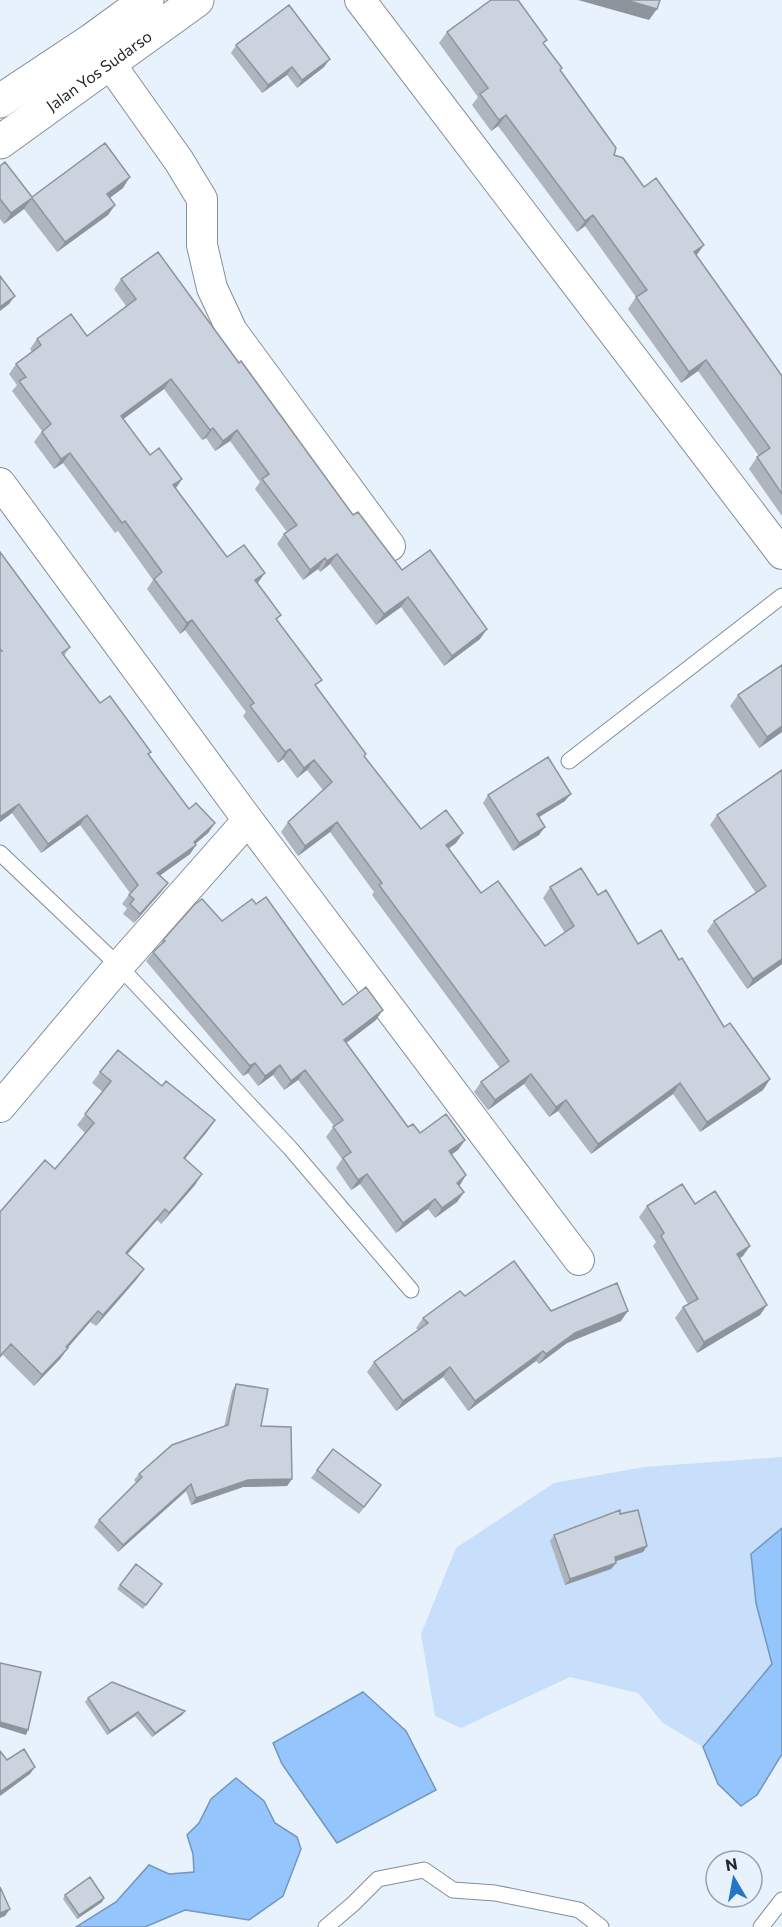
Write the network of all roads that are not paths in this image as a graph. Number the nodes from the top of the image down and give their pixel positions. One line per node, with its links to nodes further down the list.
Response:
1 (147, 0): 4 (highway, Jalan Yos Sudarso)
2 (197, 0): 4 (highway, Jalan Yos Sudarso)
3 (360, 0): 9 (street)
4 (101, 52): 5 (highway, Jalan Yos Sudarso); 6 (highway, Jalan Yos Sudarso); 8 (street)
5 (0, 101)
6 (0, 142)
7 (0, 483): 12 (street)
8 (390, 546)
9 (782, 554)
10 (782, 596): 11 (lane)
11 (569, 761)
12 (248, 820): 14 (street); 16 (street)
13 (0, 853): 14 (lane)
14 (119, 966): 15 (street); 17 (lane)
15 (0, 1107)
16 (579, 1260)
17 (411, 1290)
18 (782, 1900): 21 (lane)
19 (326, 1927): 20 (lane)
20 (601, 1927)
21 (762, 1927)

